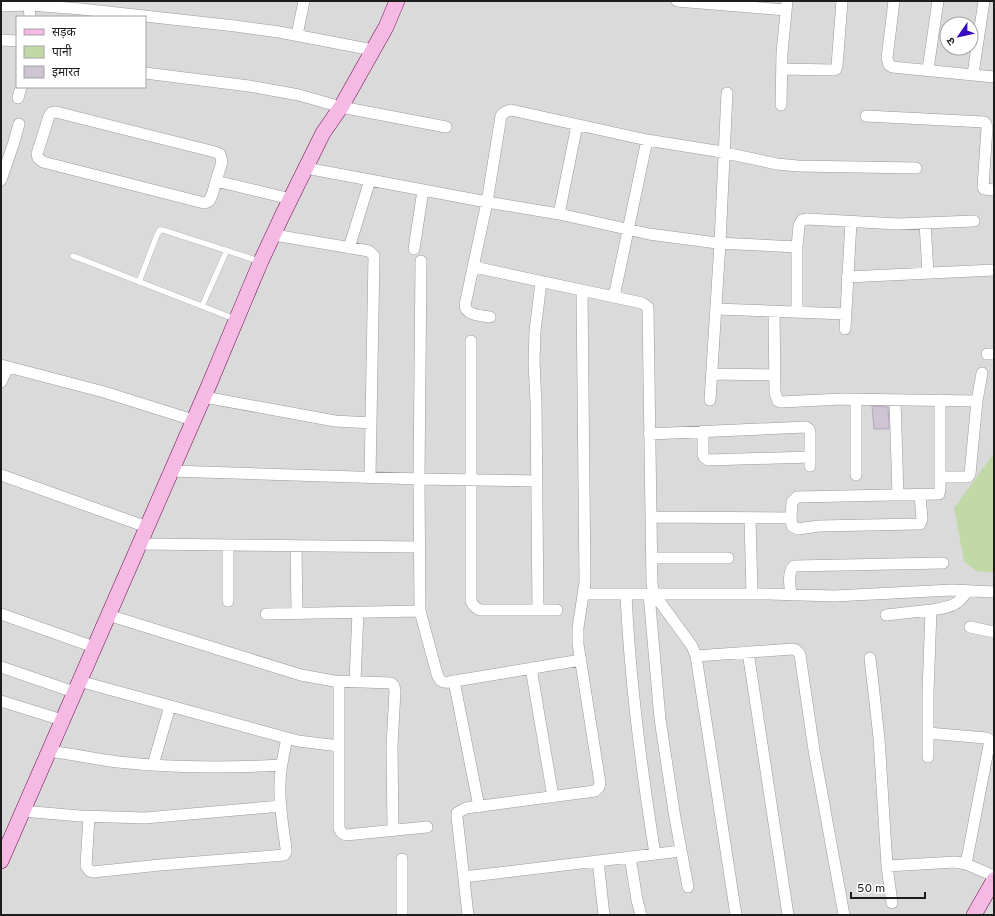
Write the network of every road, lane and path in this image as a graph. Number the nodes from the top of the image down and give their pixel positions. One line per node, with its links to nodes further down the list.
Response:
1 (304, 1): 16 (street)
2 (397, 1): 19 (street)
3 (676, 1): 8 (street)
4 (842, 1): 20 (street)
5 (894, 1): 21 (street)
6 (938, 1): 21 (street)
7 (984, 1): 23 (street)
8 (693, 2): 9 (street)
9 (742, 4): 12 (street)
10 (29, 5): 11 (street); 13 (street); 14 (street)
11 (1, 6)
12 (786, 6): 20 (street)
13 (30, 16)
14 (144, 16)
15 (146, 16): 16 (street)
16 (296, 35): 19 (street)
17 (1, 40): 18 (street)
18 (16, 41)
19 (373, 50): 29 (street)
20 (782, 69): 28 (street)
21 (928, 69): 23 (street)
22 (146, 73): 29 (street)
23 (973, 74): 24 (street)
24 (994, 77)
25 (21, 88): 27 (street)
26 (727, 93): 35 (street)
27 (18, 98)
28 (782, 105)
29 (341, 107): 33 (street); 36 (street)
30 (866, 116): 42 (street)
31 (19, 124): 38 (street)
32 (578, 125): 34 (street); 44 (street); 45 (street)
33 (446, 127)
34 (647, 140): 35 (street); 49 (street)
35 (724, 153): 37 (street); 51 (street)
36 (306, 168): 39 (street); 43 (street)
37 (916, 168)
38 (1, 180)
39 (370, 180): 41 (street); 53 (street)
40 (216, 181): 40 (street); 43 (street)
41 (423, 190): 44 (street); 54 (street)
42 (994, 190)
43 (291, 199): 50 (street)
44 (487, 202): 45 (street); 59 (street)
45 (559, 214): 49 (street)
46 (974, 221): 48 (street)
47 (851, 222): 48 (street); 52 (street); 62 (street)
48 (925, 223): 61 (street)
49 (628, 230): 51 (street); 66 (street)
50 (274, 235): 53 (street); 57 (street)
51 (720, 243): 52 (street); 68 (street)
52 (797, 247): 70 (street)
53 (349, 248): 88 (street)
54 (414, 249)
55 (227, 250): 57 (lane); 63 (lane); 67 (lane)
56 (73, 256): 63 (lane)
57 (262, 261): 73 (street)
58 (421, 261): 96 (street)
59 (474, 267): 64 (street); 72 (street)
60 (994, 270): 61 (street)
61 (928, 273): 62 (street)
62 (848, 277): 71 (street)
63 (139, 282): 67 (lane)
64 (540, 282): 65 (street); 98 (street)
65 (582, 291): 66 (street); 114 (street)
66 (614, 297): 90 (street)
67 (202, 306): 73 (lane)
68 (716, 309): 69 (street); 78 (street)
69 (774, 312): 70 (street); 79 (street)
70 (797, 312): 71 (street)
71 (845, 314): 74 (street)
72 (490, 317)
73 (237, 320): 81 (street)
74 (845, 329)
75 (472, 341): 97 (street)
76 (4, 366): 80 (street); 87 (street)
77 (982, 373): 86 (street)
78 (712, 374): 79 (street); 83 (street)
79 (775, 375): 82 (street)
80 (1, 382)
81 (204, 397): 87 (street); 88 (street)
82 (856, 399): 84 (street); 93 (street)
83 (710, 400)
84 (896, 400): 85 (street); 99 (street)
85 (940, 400): 86 (street); 95 (street)
86 (977, 400): 95 (street)
87 (193, 420): 91 (street)
88 (371, 423): 94 (street)
89 (703, 431): 89 (street); 90 (street)
90 (649, 434): 101 (street)
91 (171, 471): 94 (street); 104 (street)
92 (1, 475): 104 (street)
93 (856, 475)
94 (370, 477): 96 (street)
95 (940, 477): 100 (street)
96 (419, 479): 97 (street); 108 (street)
97 (472, 480): 98 (street); 120 (street)
98 (537, 481): 120 (street)
99 (898, 495): 100 (street); 103 (street)
100 (920, 495): 103 (street)
101 (651, 517): 102 (street); 109 (street)
102 (750, 518): 103 (street); 117 (street)
103 (791, 518)
104 (147, 527): 105 (street)
105 (139, 544): 106 (street); 129 (street)
106 (228, 545): 107 (street); 119 (street)
107 (296, 546): 108 (street); 127 (street)
108 (419, 547): 123 (street)
109 (652, 558): 110 (street); 116 (street)
110 (728, 558)
111 (943, 563): 118 (street)
112 (967, 590): 113 (street); 118 (street); 122 (street)
113 (994, 592)
114 (584, 594): 115 (street); 136 (street)
115 (626, 594): 116 (street); 161 (street)
116 (651, 594): 117 (street); 134 (street); 160 (street)
117 (752, 594): 118 (street)
118 (791, 595)
119 (228, 601)
120 (538, 610): 121 (street)
121 (557, 610)
122 (931, 610): 128 (street); 146 (street)
123 (420, 611): 124 (street); 141 (street)
124 (358, 612): 127 (street); 140 (street)
125 (1, 614): 132 (street)
126 (266, 614): 127 (street)
127 (297, 614)
128 (886, 615)
129 (108, 616): 132 (street); 139 (street)
130 (970, 627): 131 (street)
131 (994, 632)
132 (94, 647): 142 (street)
133 (748, 652): 134 (street); 178 (street); 179 (street)
134 (696, 656): 177 (street)
135 (870, 658): 167 (street)
136 (581, 660): 138 (street); 153 (street)
137 (1, 667): 142 (street)
138 (531, 668): 141 (street); 153 (street)
139 (339, 681): 140 (street); 148 (street)
140 (355, 681): 159 (street)
141 (454, 681): 155 (street)
142 (77, 686): 144 (street); 145 (street)
143 (1, 701): 145 (street)
144 (170, 706): 147 (street); 151 (street)
145 (62, 720): 149 (street)
146 (928, 733): 150 (street); 166 (street)
147 (287, 738): 148 (street); 152 (street)
148 (339, 746): 159 (street)
149 (48, 751): 151 (street); 156 (street)
150 (928, 758)
151 (154, 765): 152 (street)
152 (281, 765): 154 (street)
153 (553, 796): 155 (street)
154 (281, 806): 157 (street); 157 (street)
155 (479, 807): 169 (street)
156 (22, 811): 157 (street); 164 (street)
157 (89, 817)
158 (426, 827): 159 (street)
159 (393, 830)
160 (681, 851): 161 (street); 171 (street)
161 (655, 854): 162 (street)
162 (630, 857): 165 (street); 176 (street)
163 (402, 858): 173 (street)
164 (1, 861)
165 (598, 861): 169 (street); 175 (street)
166 (966, 864): 167 (street); 168 (street)
167 (887, 866): 172 (street)
168 (994, 876)
169 (464, 877): 174 (street)
170 (994, 880): 180 (street)
171 (688, 887)
172 (892, 903)
173 (402, 915)
174 (468, 915)
175 (604, 915)
176 (641, 915)
177 (736, 915)
178 (788, 915)
179 (844, 915)
180 (974, 915)

